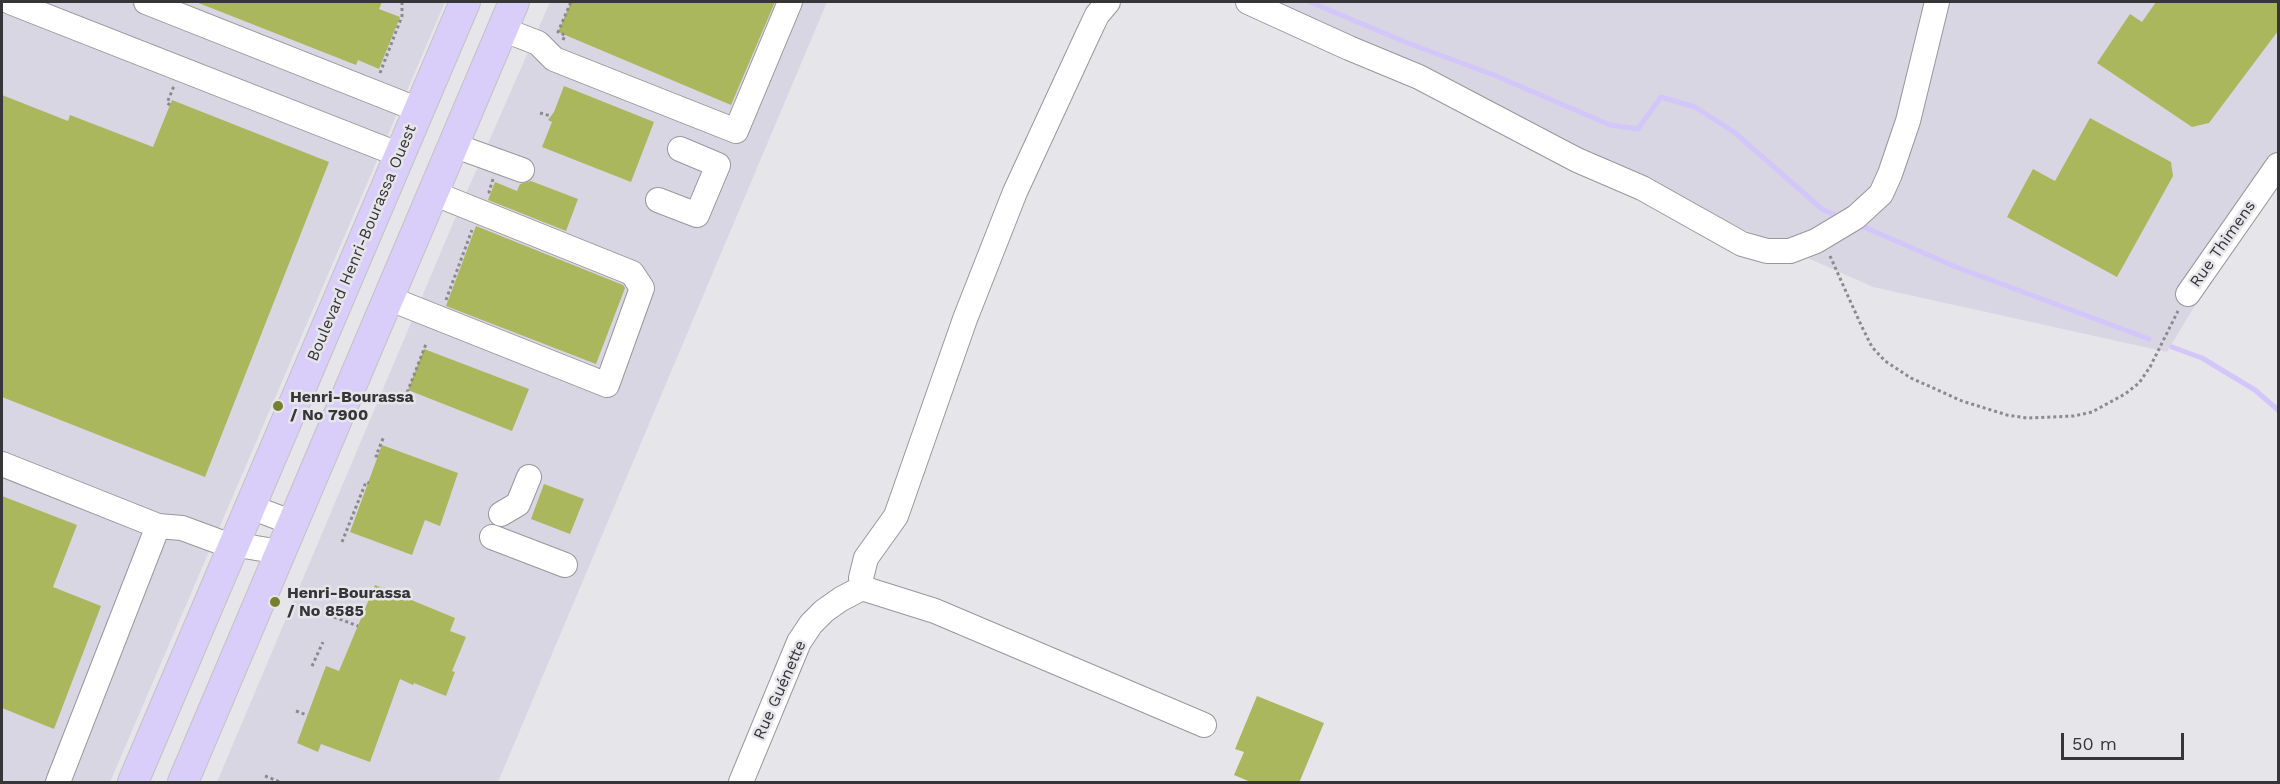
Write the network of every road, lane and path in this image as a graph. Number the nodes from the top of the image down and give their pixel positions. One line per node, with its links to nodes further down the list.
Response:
1 (10, 2): 21 (street)
2 (146, 2): 16 (street)
3 (402, 2): 13 (path)
4 (465, 2): 16 (main road, Boulevard Henri-Bourassa Ouest)
5 (514, 2): 11 (main road)
6 (571, 2): 12 (path)
7 (790, 2): 11 (street)
8 (1108, 2): 49 (street)
9 (1248, 2): 29 (street)
10 (1937, 2): 29 (street)
11 (502, 29): 19 (main road)
12 (566, 35)
13 (379, 74)
14 (176, 81): 15 (path)
15 (170, 105)
16 (419, 110): 21 (main road, Boulevard Henri-Bourassa Ouest)
17 (540, 113): 18 (path)
18 (551, 116)
19 (453, 145): 23 (street); 25 (main road)
20 (680, 149): 27 (street)
21 (400, 155): 40 (main road, Boulevard Henri-Bourassa Ouest)
22 (2278, 165): 30 (street, Rue Thimens)
23 (522, 170)
24 (492, 182): 26 (path)
25 (433, 193): 31 (main road); 31 (street)
26 (490, 193)
27 (658, 200)
28 (475, 221): 32 (path)
29 (1816, 241): 30 (path)
30 (2188, 294)
31 (388, 298): 42 (main road)
32 (443, 307)
33 (426, 344): 34 (path)
34 (405, 398)
35 (384, 436): 36 (path)
36 (378, 456)
37 (2, 464): 43 (street)
38 (369, 483): 45 (path)
39 (529, 492): 41 (street)
40 (251, 507): 42 (street); 46 (main road, Boulevard Henri-Bourassa Ouest)
41 (501, 514)
42 (293, 523): 47 (main road)
43 (158, 526): 46 (street); 58 (street)
44 (492, 537): 48 (street)
45 (342, 542)
46 (235, 544): 47 (street); 59 (main road, Boulevard Henri-Bourassa Ouest)
47 (280, 552): 60 (main road)
48 (565, 565)
49 (862, 588): 56 (street); 62 (street, Rue Guénette)
50 (334, 617): 51 (path)
51 (358, 626)
52 (323, 642): 53 (path)
53 (312, 666)
54 (296, 711): 55 (path)
55 (307, 715)
56 (1204, 725)
57 (265, 777): 61 (path)
58 (58, 783)
59 (133, 783)
60 (183, 783)
61 (280, 783)
62 (741, 783)

